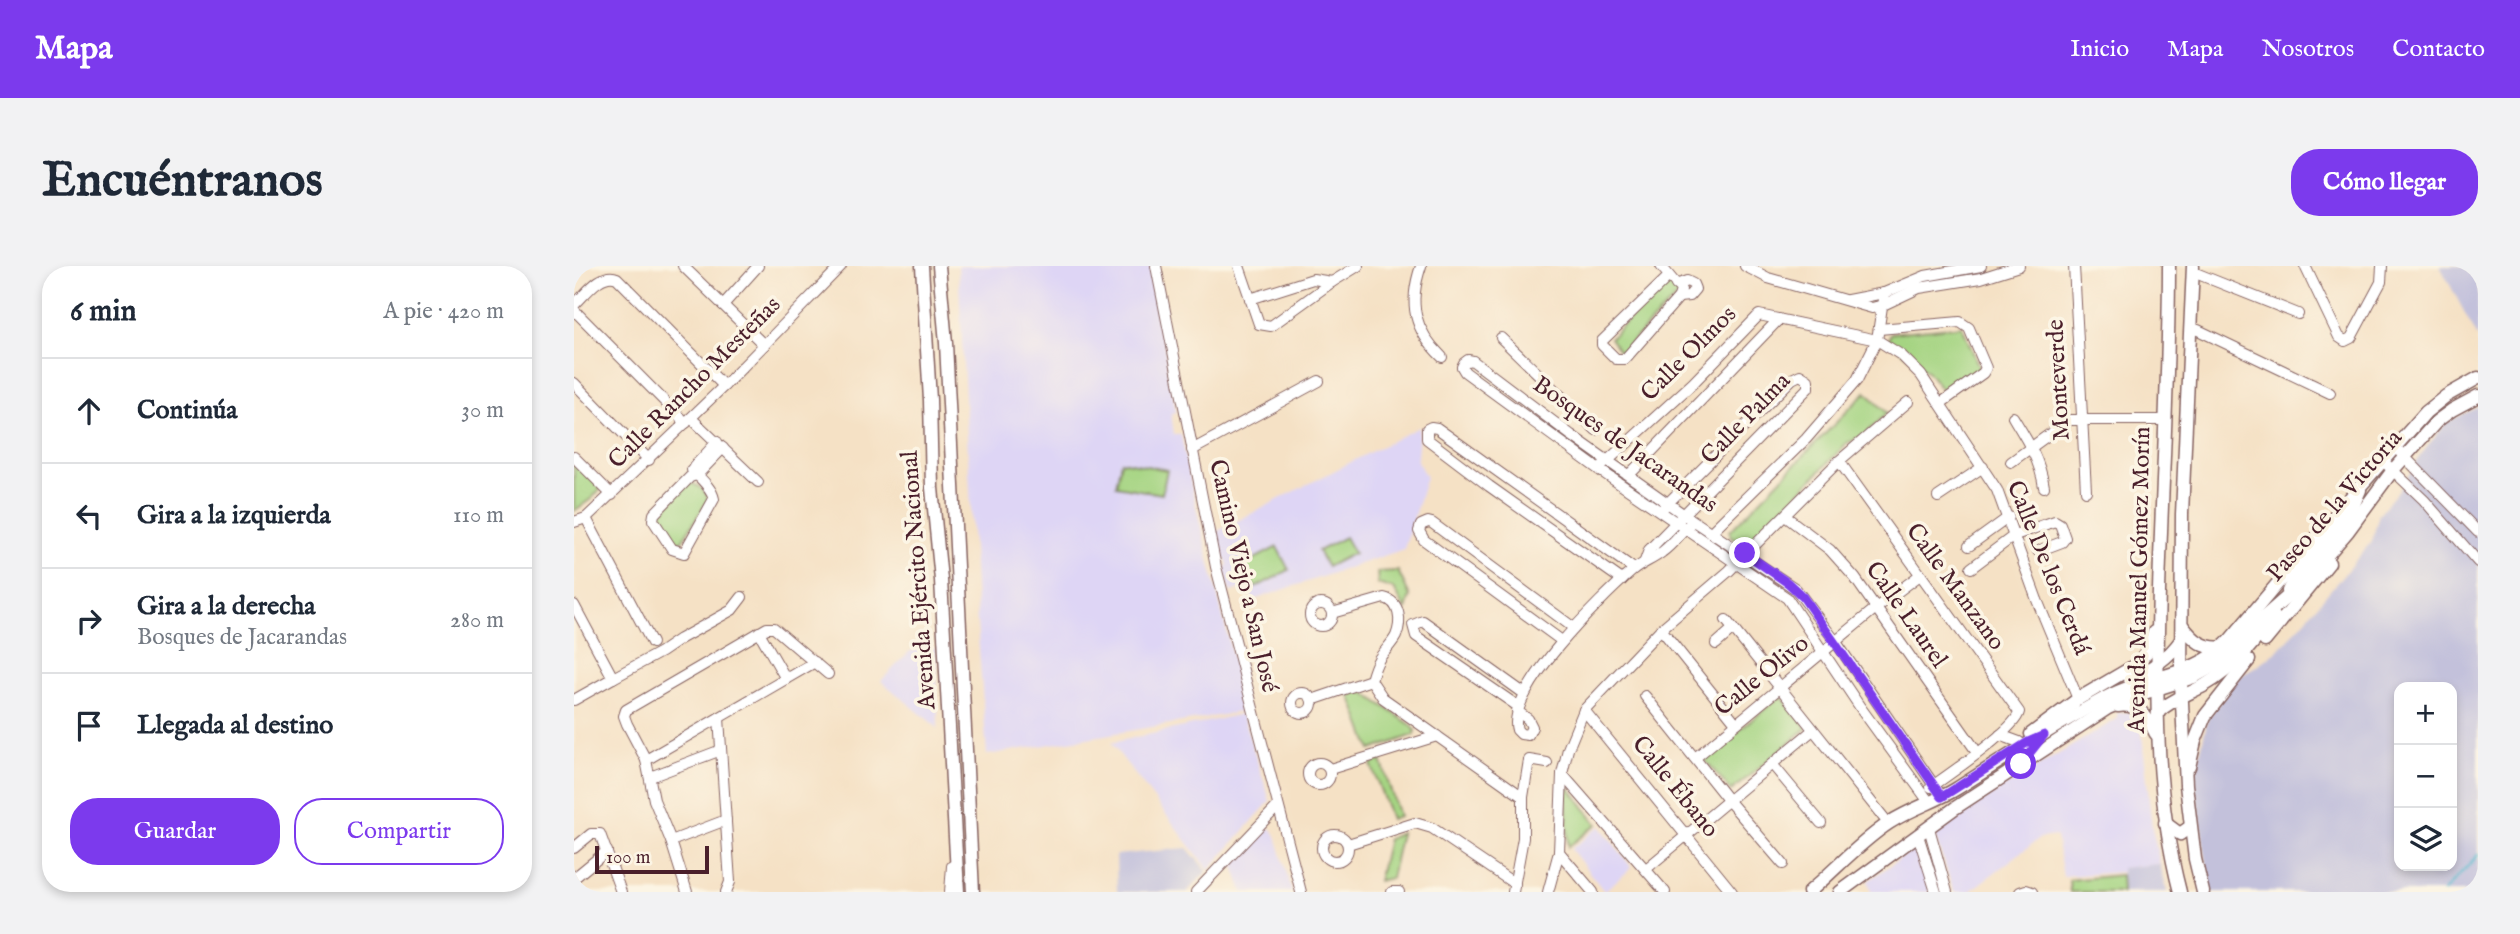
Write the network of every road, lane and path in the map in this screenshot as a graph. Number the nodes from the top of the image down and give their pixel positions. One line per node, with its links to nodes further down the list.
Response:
1 (683, 266): 26 (street)
2 (758, 266): 26 (street)
3 (841, 266): 35 (street, Calle Rancho Mesteñas)
4 (922, 266): 110 (main road, Avenida Ejército Nacional)
5 (939, 266): 117 (main road, Avenida Ejército Nacional)
6 (1156, 266): 62 (street, Camino Viejo a San José)
7 (1239, 266): 24 (street)
8 (1358, 266): 22 (street)
9 (1421, 266): 36 (street)
10 (1661, 266): 21 (street)
11 (1745, 266): 25 (street)
12 (1982, 266): 19 (street)
13 (2019, 266): 19 (street)
14 (2074, 266): 52 (street, Monteverde)
15 (2169, 266): 45 (main road, Avenida Manuel Gómez Morín)
16 (2305, 266): 17 (street)
17 (2382, 266)
18 (2193, 269): 29 (street); 32 (main road, Avenida Manuel Gómez Morín)
19 (1945, 274): 20 (street)
20 (1934, 275): 23 (street); 27 (street)
21 (1668, 276): 21 (street)
22 (1332, 282): 24 (street); 24 (street)
23 (1884, 293): 25 (street); 27 (street)
24 (1251, 299)
25 (1848, 300): 27 (street)
26 (723, 305): 35 (street)
27 (1883, 305): 31 (street)
28 (574, 307): 41 (street); 53 (street)
29 (2298, 314)
30 (1779, 319): 34 (street, Calle De los Cerdá); 40 (street, Calle Olmos); 43 (street, Calle Olmos)
31 (1880, 329): 34 (street); 48 (street)
32 (2190, 329): 42 (street); 46 (main road, Avenida Manuel Gómez Morín)
33 (1501, 338): 56 (street)
34 (1877, 340): 48 (street, Calle De los Cerdá); 98 (street)
35 (764, 345): 41 (street, Calle Rancho Mesteñas)
36 (1442, 357)
37 (2478, 378): 60 (main road)
38 (1319, 381): 62 (street)
39 (574, 383): 66 (street)
40 (1693, 383): 43 (street); 67 (street, Calle Olmos)
41 (723, 386): 53 (street, Calle Rancho Mesteñas)
42 (2330, 393)
43 (1707, 395): 76 (street, Calle Olmos)
44 (2478, 396): 64 (main road, Paseo de la Victoria)
45 (2165, 397): 46 (main road); 54 (main road, Avenida Manuel Gómez Morín)
46 (2186, 398): 55 (main road, Avenida Manuel Gómez Morín)
47 (1908, 402): 68 (street)
48 (1941, 403): 71 (street, Calle De los Cerdá)
49 (1530, 404): 50 (street); 50 (street, Bosques de Jacarandas); 56 (street, Bosques de Jacarandas)
50 (1522, 414): 63 (street)
51 (2012, 417): 59 (street)
52 (2083, 419): 54 (street); 59 (street); 81 (street, Monteverde)
53 (688, 420): 58 (street); 66 (street, Calle Rancho Mesteñas)
54 (2165, 420): 55 (main road); 118 (main road, Avenida Manuel Gómez Morín)
55 (2186, 433): 121 (main road, Avenida Manuel Gómez Morín)
56 (1575, 437): 63 (street); 67 (street, Bosques de Jacarandas)
57 (1735, 437): 61 (street); 61 (street, Calle Palma); 84 (street, Calle Palma)
58 (720, 445): 75 (street); 77 (street)
59 (2032, 447): 70 (street); 80 (street)
60 (2395, 447): 64 (street); 69 (main road)
61 (1747, 449): 86 (street, Calle Palma)
62 (1192, 450): 178 (street, Camino Viejo a San José)
63 (1573, 451): 72 (street)
64 (2406, 456): 73 (main road, Paseo de la Victoria); 96 (street)
65 (574, 457): 82 (street)
66 (649, 460): 82 (street, Calle Rancho Mesteñas)
67 (1608, 460): 72 (street, Calle Olmos); 76 (street, Bosques de Jacarandas)
68 (1839, 461): 87 (street); 109 (street, Calle Manzano)
69 (2383, 461): 73 (street); 79 (main road)
70 (2011, 462)
71 (1983, 467): 83 (street); 88 (street, Calle De los Cerdá)
72 (1598, 469): 85 (street)
73 (2393, 470): 95 (main road, Paseo de la Victoria); 105 (street)
74 (1498, 473): 78 (street); 78 (street); 90 (street)
75 (693, 474): 75 (street)
76 (1629, 475): 84 (street, Bosques de Jacarandas)
77 (758, 482)
78 (1489, 486): 97 (street)
79 (2361, 486): 114 (main road); 130 (main road)
80 (2044, 487)
81 (2086, 491)
82 (612, 495): 89 (street, Calle Rancho Mesteñas)
83 (1938, 497)
84 (1668, 503): 85 (street, Calle Palma); 86 (street, Bosques de Jacarandas)
85 (1659, 512): 93 (street)
86 (1683, 514): 91 (street, Bosques de Jacarandas); 93 (street, Calle Palma)
87 (1785, 516): 102 (street); 116 (street, Calle Laurel)
88 (2008, 517): 99 (street, Calle De los Cerdá); 100 (street)
89 (586, 518): 92 (street, Calle Rancho Mesteñas); 128 (street)
90 (1562, 519): 97 (street); 107 (street)
91 (1693, 520): 94 (street); 98 (street, Bosques de Jacarandas)
92 (574, 522)
93 (1675, 523): 94 (street); 103 (street, Calle Palma)
94 (1684, 530): 103 (street); 104 (street)
95 (2348, 531): 114 (main road, Paseo de la Victoria); 173 (main road)
96 (2478, 531)
97 (1552, 532): 111 (street)
98 (1712, 532): 102 (street, Bosques de Jacarandas)
99 (2015, 535): 101 (street); 106 (street); 146 (street, Calle De los Cerdá)
100 (1969, 546)
101 (2038, 551)
102 (1745, 553): 104 (street); 127 (street, Bosques de Jacarandas)
103 (1645, 561): 107 (street)
104 (1737, 562): 123 (street); 131 (street)
105 (2478, 562)
106 (1971, 568)
107 (1634, 569): 111 (street)
108 (1497, 572): 112 (street); 112 (street); 122 (street)
109 (1920, 575): 116 (street, Calle Olivo); 156 (street, Calle Manzano)
110 (941, 580): 117 (main road); 120 (main road, Avenida Ejército Nacional)
111 (1622, 580): 122 (street)
112 (1488, 585): 126 (street)
113 (743, 597): 138 (street)
114 (2284, 599): 141 (main road)
115 (574, 605): 138 (street)
116 (1876, 608): 127 (street, Calle Olivo); 162 (street, Calle Laurel)
117 (960, 611): 133 (main road, Avenida Ejército Nacional)
118 (2158, 611): 137 (main road, Avenida Manuel Gómez Morín); 146 (main road)
119 (1332, 613): 140 (street)
120 (943, 623): 133 (main road); 189 (main road, Avenida Ejército Nacional)
121 (2182, 625): 125 (main road, Avenida Manuel Gómez Morín); 130 (main road)
122 (1574, 628): 126 (street)
123 (1661, 629): 151 (street); 154 (street)
124 (759, 632): 134 (street); 139 (street); 164 (street)
125 (2181, 640): 137 (main road); 141 (main road, Avenida Manuel Gómez Morín)
126 (1562, 641): 143 (street)
127 (1836, 642): 131 (street, Calle Olivo); 145 (street, Bosques de Jacarandas)
128 (652, 643)
129 (1716, 643): 142 (street)
130 (2224, 647): 141 (main road)
131 (1824, 653): 142 (street, Calle Olivo); 149 (street)
132 (1470, 656): 135 (street); 135 (street); 143 (street)
133 (962, 660): 204 (main road, Avenida Ejército Nacional)
134 (815, 662): 136 (street); 139 (street)
135 (1462, 669): 143 (street)
136 (828, 674)
137 (2157, 677): 141 (main road); 150 (main road); 152 (main road, Avenida Manuel Gómez Morín); 157 (main road)
138 (613, 678): 147 (street)
139 (786, 679): 153 (street)
140 (1371, 680): 148 (street); 158 (street)
141 (2181, 683): 152 (main road); 173 (main road, Avenida Manuel Gómez Morín)
142 (1781, 688): 154 (street, Calle Olivo); 155 (street)
143 (1525, 694)
144 (1645, 696): 163 (street)
145 (1874, 697): 149 (street); 172 (street, Bosques de Jacarandas)
146 (2078, 699): 160 (main road)
147 (574, 700)
148 (1312, 700)
149 (1860, 707): 175 (street)
150 (2108, 708): 159 (main road); 167 (main road)
151 (1584, 710): 169 (street); 185 (street, Calle Ébano)
152 (2158, 712): 159 (main road, Avenida Manuel Gómez Morín)
153 (719, 718): 161 (street); 164 (street)
154 (1736, 723): 163 (street, Calle Olivo)
155 (1813, 730): 166 (street); 181 (street)
156 (2000, 735): 160 (street); 162 (street, Calle Manzano)
157 (2044, 735): 167 (main road); 171 (main road)
158 (1437, 736): 168 (street); 174 (street)
159 (2158, 737): 182 (main road, Avenida Manuel Gómez Morín)
160 (2019, 742): 171 (main road)
161 (721, 750): 170 (street); 179 (street)
162 (1977, 752): 172 (street, Calle Manzano)
163 (1695, 758): 177 (street)
164 (646, 760): 170 (street)
165 (1547, 763): 174 (street)
166 (1772, 764): 177 (street); 180 (street)
167 (2021, 764): 184 (main road)
168 (1330, 769)
169 (1562, 774): 191 (street); 195 (street)
170 (650, 777): 186 (street)
171 (1965, 783): 176 (main road)
172 (1934, 785): 175 (street, Calle Manzano); 176 (street, Bosques de Jacarandas)
173 (2186, 785): 183 (main road, Avenida Manuel Gómez Morín)
174 (1523, 797): 197 (street)
175 (1926, 797): 176 (main road); 181 (main road)
176 (1942, 797)
177 (1728, 800): 185 (street); 194 (street)
178 (1278, 807): 205 (street); 206 (street, Camino Viejo a San José)
179 (726, 820): 186 (street); 201 (street)
180 (1821, 823)
181 (1888, 823): 198 (main road)
182 (2165, 823): 183 (main road); 192 (main road, Avenida Manuel Gómez Morín)
183 (2190, 827): 193 (main road, Avenida Manuel Gómez Morín)
184 (1924, 832): 213 (main road); 214 (street); 215 (street)
185 (1687, 834): 195 (street); 212 (street, Calle Ébano)
186 (671, 841): 200 (street)
187 (1348, 844): 197 (street)
188 (574, 848): 190 (street)
189 (956, 848): 202 (street); 203 (main road, Avenida Ejército Nacional)
190 (607, 851): 196 (street); 199 (street)
191 (1559, 852): 209 (street); 210 (street)
192 (2171, 858): 193 (main road); 218 (main road, Avenida Manuel Gómez Morín)
193 (2196, 859): 219 (main road, Avenida Manuel Gómez Morín)
194 (1783, 863)
195 (1646, 869): 211 (street)
196 (574, 878)
197 (1514, 888)
198 (1813, 891)
199 (621, 892)
200 (687, 892)
201 (726, 892)
202 (950, 892)
203 (958, 892)
204 (974, 892)
205 (1196, 892)
206 (1301, 892)
207 (1392, 892): 208 (street)
208 (1399, 892)
209 (1548, 892)
210 (1593, 892)
211 (1665, 892)
212 (1732, 892)
213 (1840, 892)
214 (1936, 892)
215 (1947, 892)
216 (2020, 892): 217 (street)
217 (2032, 892)
218 (2180, 892)
219 (2203, 892)

